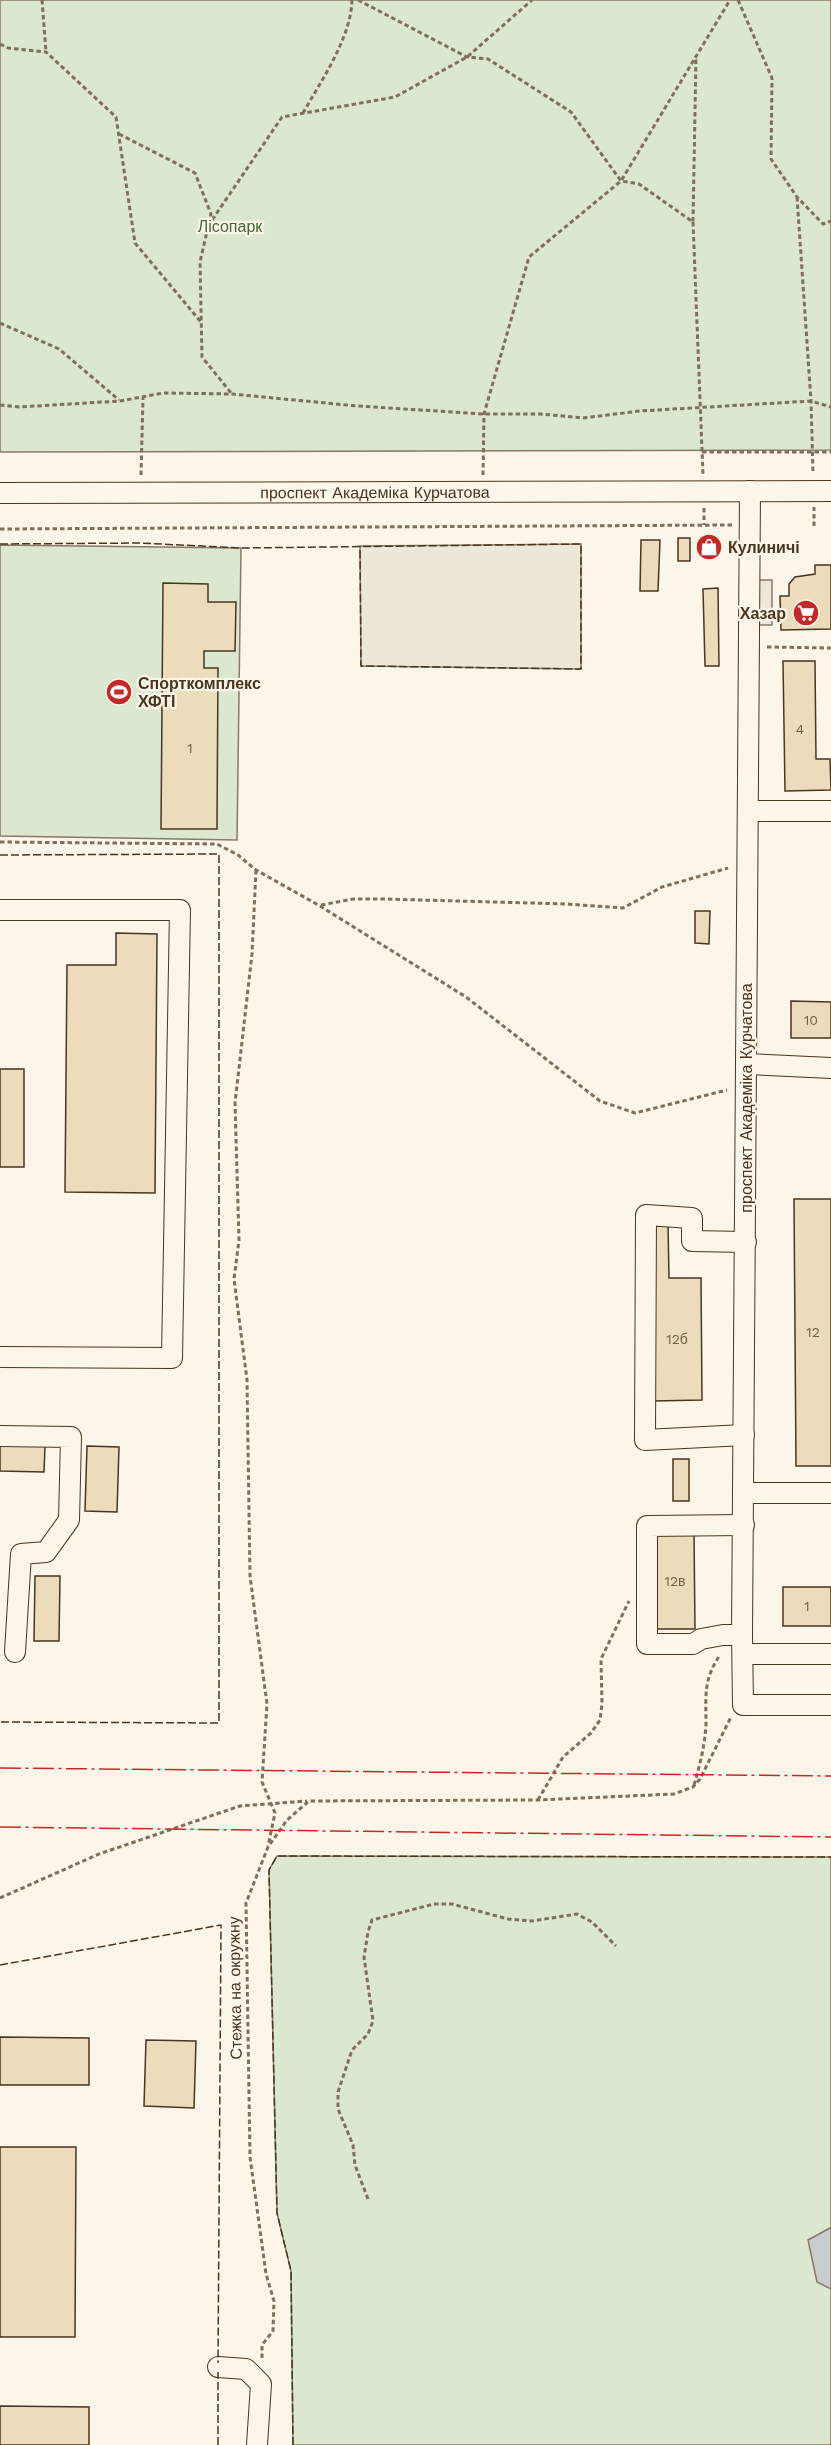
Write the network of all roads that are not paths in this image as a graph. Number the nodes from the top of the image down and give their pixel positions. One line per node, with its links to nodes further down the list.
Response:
1 (750, 491): 2 (street, проспект Академіка Курчатова); 3 (street, проспект Академіка Курчатова); 4 (street, проспект Академіка Курчатова)
2 (822, 491)
3 (0, 493)
4 (748, 811): 5 (street); 7 (street, проспект Академіка Курчатова)
5 (831, 811)
6 (0, 910): 10 (street)
7 (746, 1064): 8 (street); 9 (street, проспект Академіка Курчатова)
8 (831, 1068)
9 (746, 1242): 11 (street, проспект Академіка Курчатова); 11 (street)
10 (0, 1357)
11 (744, 1435): 13 (street, проспект Академіка Курчатова)
12 (0, 1436): 17 (street)
13 (744, 1492): 14 (street); 15 (street, проспект Академіка Курчатова)
14 (831, 1493)
15 (744, 1525): 16 (street, проспект Академіка Курчатова); 16 (street)
16 (742, 1645): 18 (street); 19 (street, проспект Академіка Курчатова)
17 (15, 1652)
18 (831, 1654)
19 (831, 1705)
20 (218, 2367): 21 (street)
21 (257, 2445)

